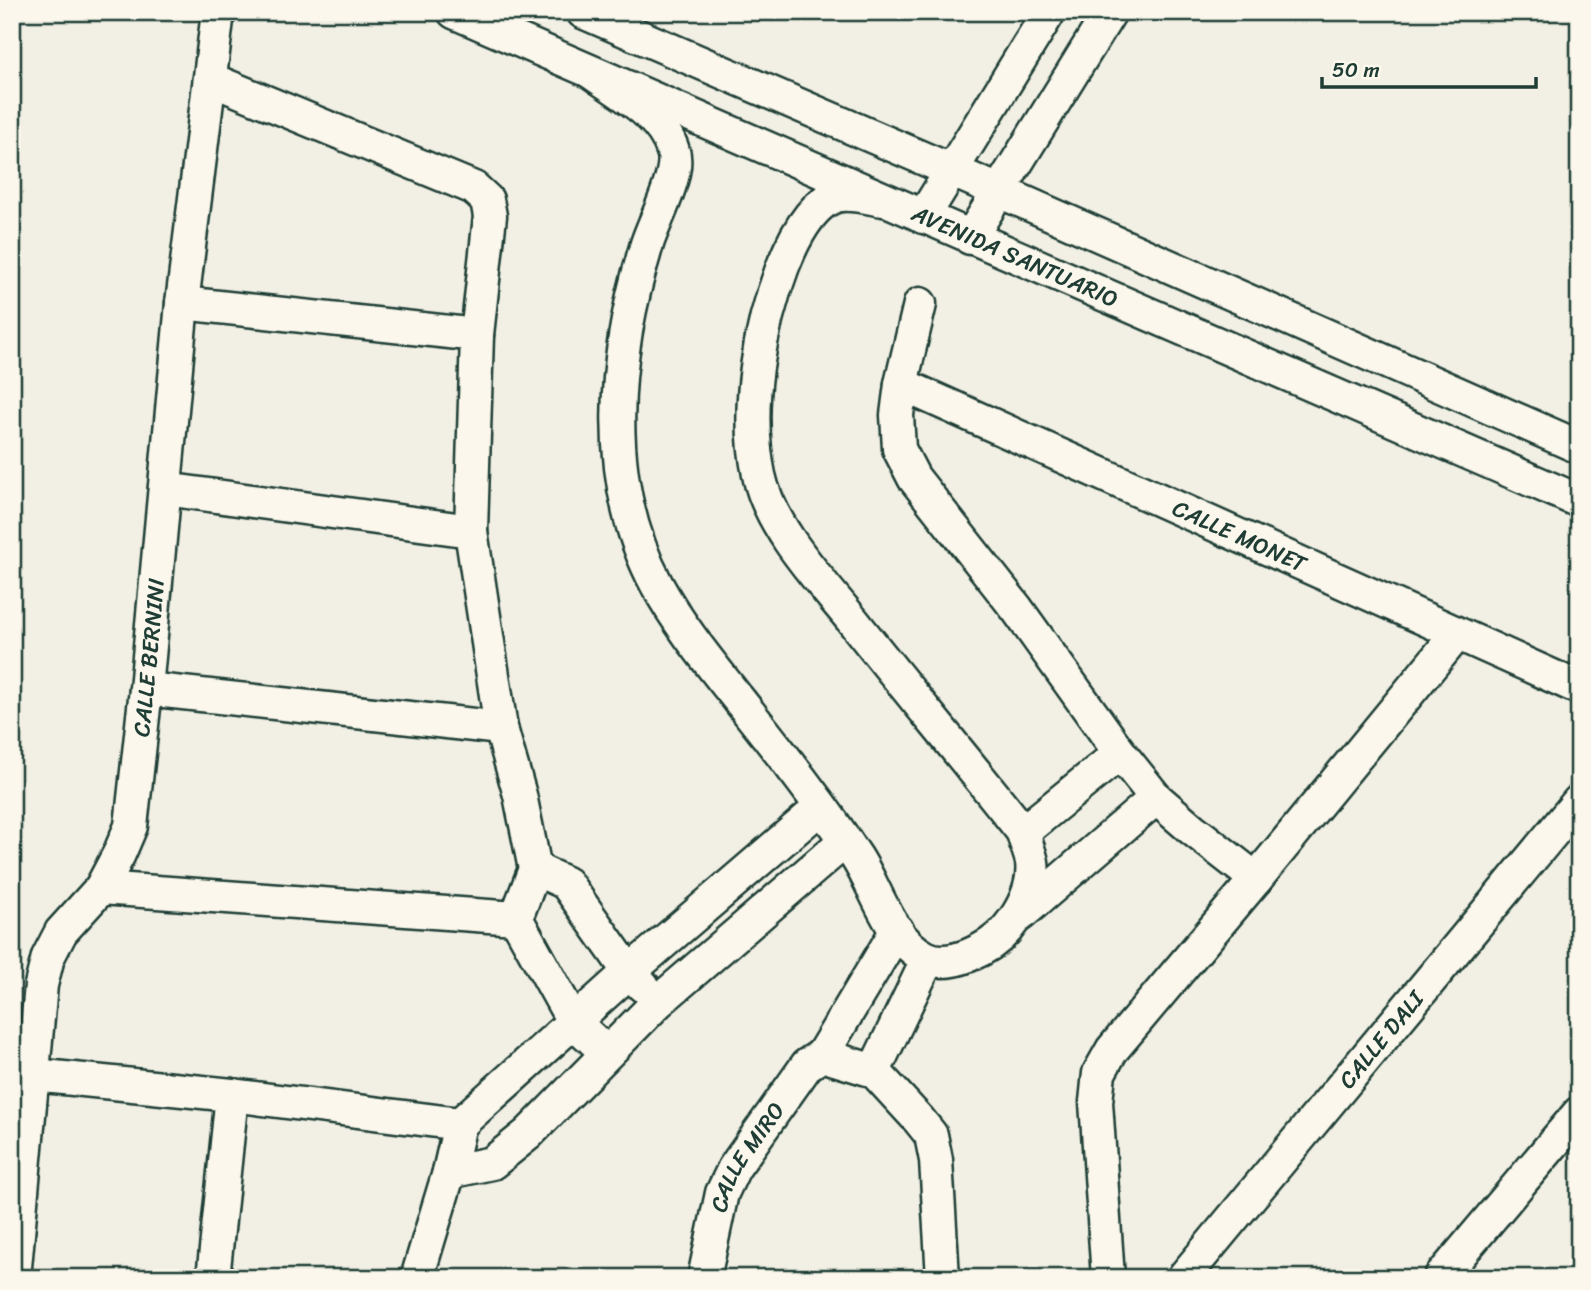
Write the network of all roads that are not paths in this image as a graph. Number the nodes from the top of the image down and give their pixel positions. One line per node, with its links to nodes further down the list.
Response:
1 (218, 12): 7 (street, CALLE BERNINI)
2 (454, 12): 6 (street, AVENIDA SANTUARIO)
3 (583, 12): 8 (street)
4 (1049, 12): 8 (street)
5 (1110, 12): 9 (street)
6 (591, 72): 10 (street, AVENIDA SANTUARIO); 28 (street)
7 (211, 79): 13 (street, CALLE BERNINI); 15 (street)
8 (951, 170): 9 (street); 11 (street)
9 (999, 191): 12 (street); 17 (street)
10 (883, 200): 11 (street, AVENIDA SANTUARIO); 29 (street)
11 (923, 217): 12 (street, AVENIDA SANTUARIO)
12 (970, 238): 19 (street, AVENIDA SANTUARIO)
13 (182, 303): 15 (street); 18 (street, CALLE BERNINI)
14 (920, 304): 16 (street)
15 (477, 335): 20 (street)
16 (901, 384): 21 (street, CALLE MONET); 25 (street)
17 (1579, 447)
18 (165, 489): 20 (street); 23 (street, CALLE BERNINI)
19 (1579, 501)
20 (471, 531): 24 (street)
21 (1457, 634): 22 (street, CALLE MONET); 32 (street)
22 (1579, 688)
23 (146, 689): 24 (street); 33 (street, CALLE BERNINI)
24 (501, 728): 31 (street)
25 (1120, 753): 26 (street); 29 (street)
26 (1156, 798): 32 (street); 34 (street)
27 (1579, 801): 55 (street, CALLE DALI)
28 (821, 807): 30 (street); 38 (street)
29 (1023, 832): 34 (street)
30 (845, 841): 36 (street); 39 (street)
31 (535, 869): 35 (street); 38 (street)
32 (1256, 879): 54 (street)
33 (101, 888): 35 (street); 44 (street, CALLE BERNINI)
34 (1020, 915): 37 (street)
35 (516, 918): 40 (street)
36 (897, 930): 37 (street); 42 (street, CALLE MIRO)
37 (928, 959): 43 (street)
38 (629, 972): 39 (street); 40 (street)
39 (658, 1002): 41 (street)
40 (573, 1021): 41 (street); 47 (street)
41 (607, 1053): 48 (street)
42 (822, 1055): 43 (street); 52 (street, CALLE MIRO)
43 (874, 1071): 53 (street)
44 (34, 1075): 45 (street); 49 (street, CALLE BERNINI)
45 (232, 1095): 47 (street); 50 (street)
46 (1579, 1113): 56 (street)
47 (460, 1124): 48 (street)
48 (449, 1172): 51 (street)
49 (14, 1278)
50 (213, 1278)
51 (416, 1278)
52 (704, 1278)
53 (943, 1278)
54 (1108, 1278)
55 (1183, 1278)
56 (1440, 1278)

